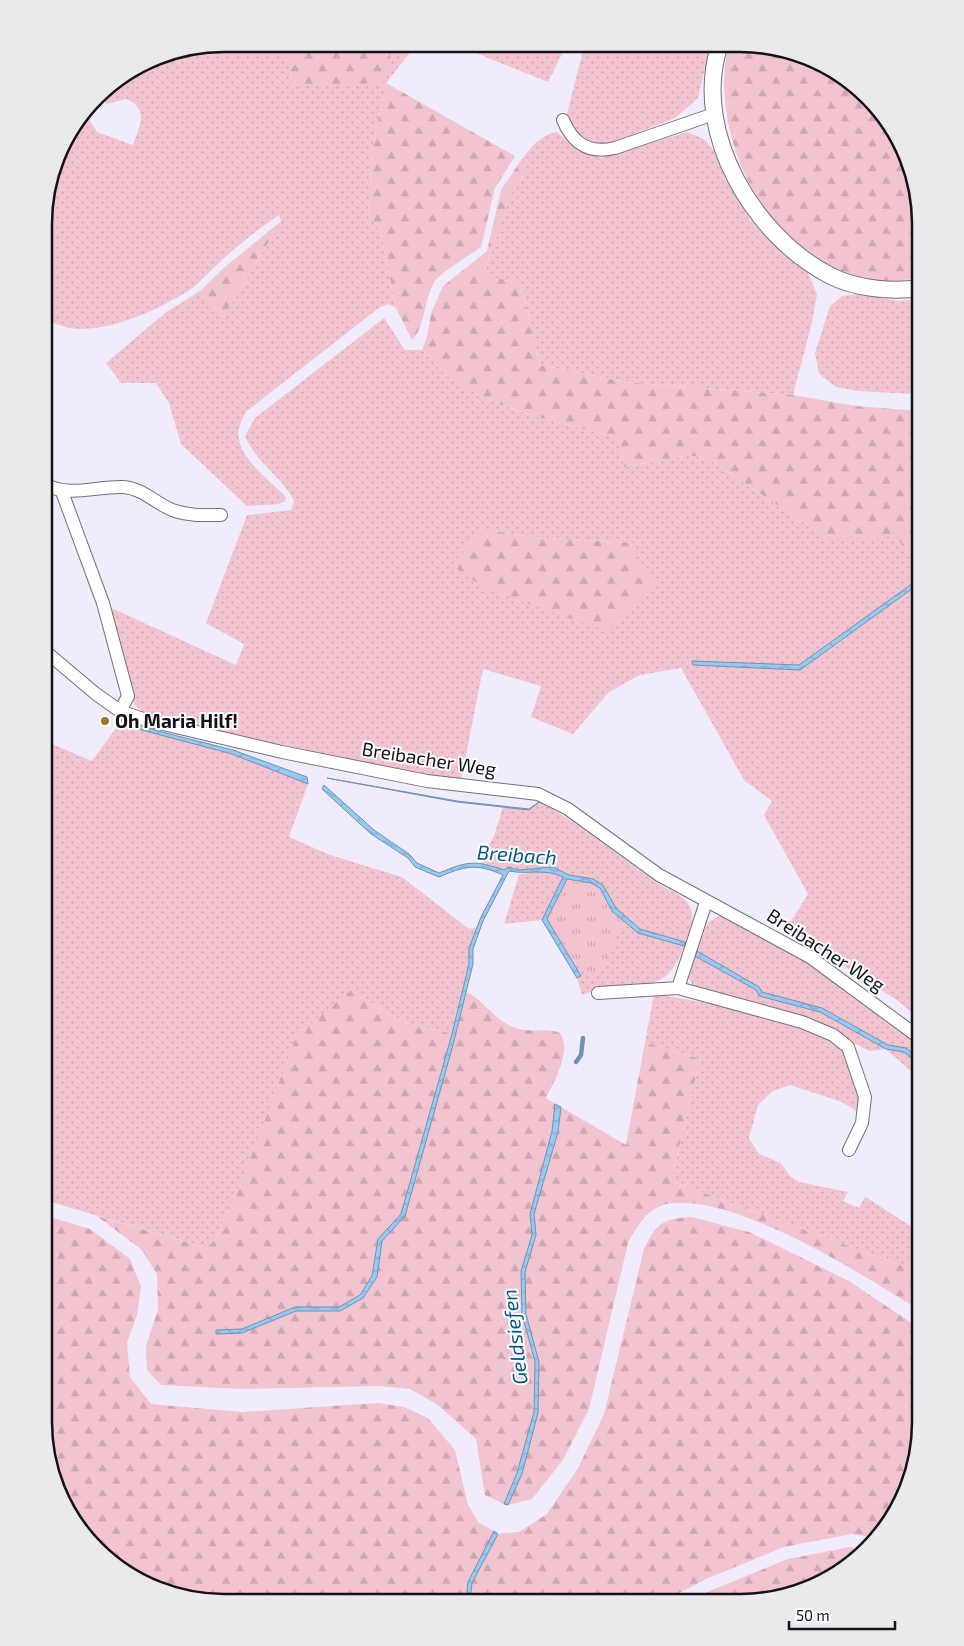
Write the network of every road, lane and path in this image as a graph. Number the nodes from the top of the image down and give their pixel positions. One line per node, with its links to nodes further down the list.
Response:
1 (718, 52): 2 (street)
2 (714, 114): 3 (street); 4 (street)
3 (563, 120)
4 (912, 288)
5 (52, 487): 6 (street)
6 (62, 492): 7 (street); 9 (street)
7 (221, 515)
8 (52, 657): 9 (street, Breibacher Weg)
9 (120, 711): 10 (street, Breibacher Weg)
10 (706, 902): 11 (street); 13 (street, Breibacher Weg)
11 (678, 988): 12 (street); 14 (street)
12 (598, 993)
13 (911, 1032)
14 (849, 1150)

